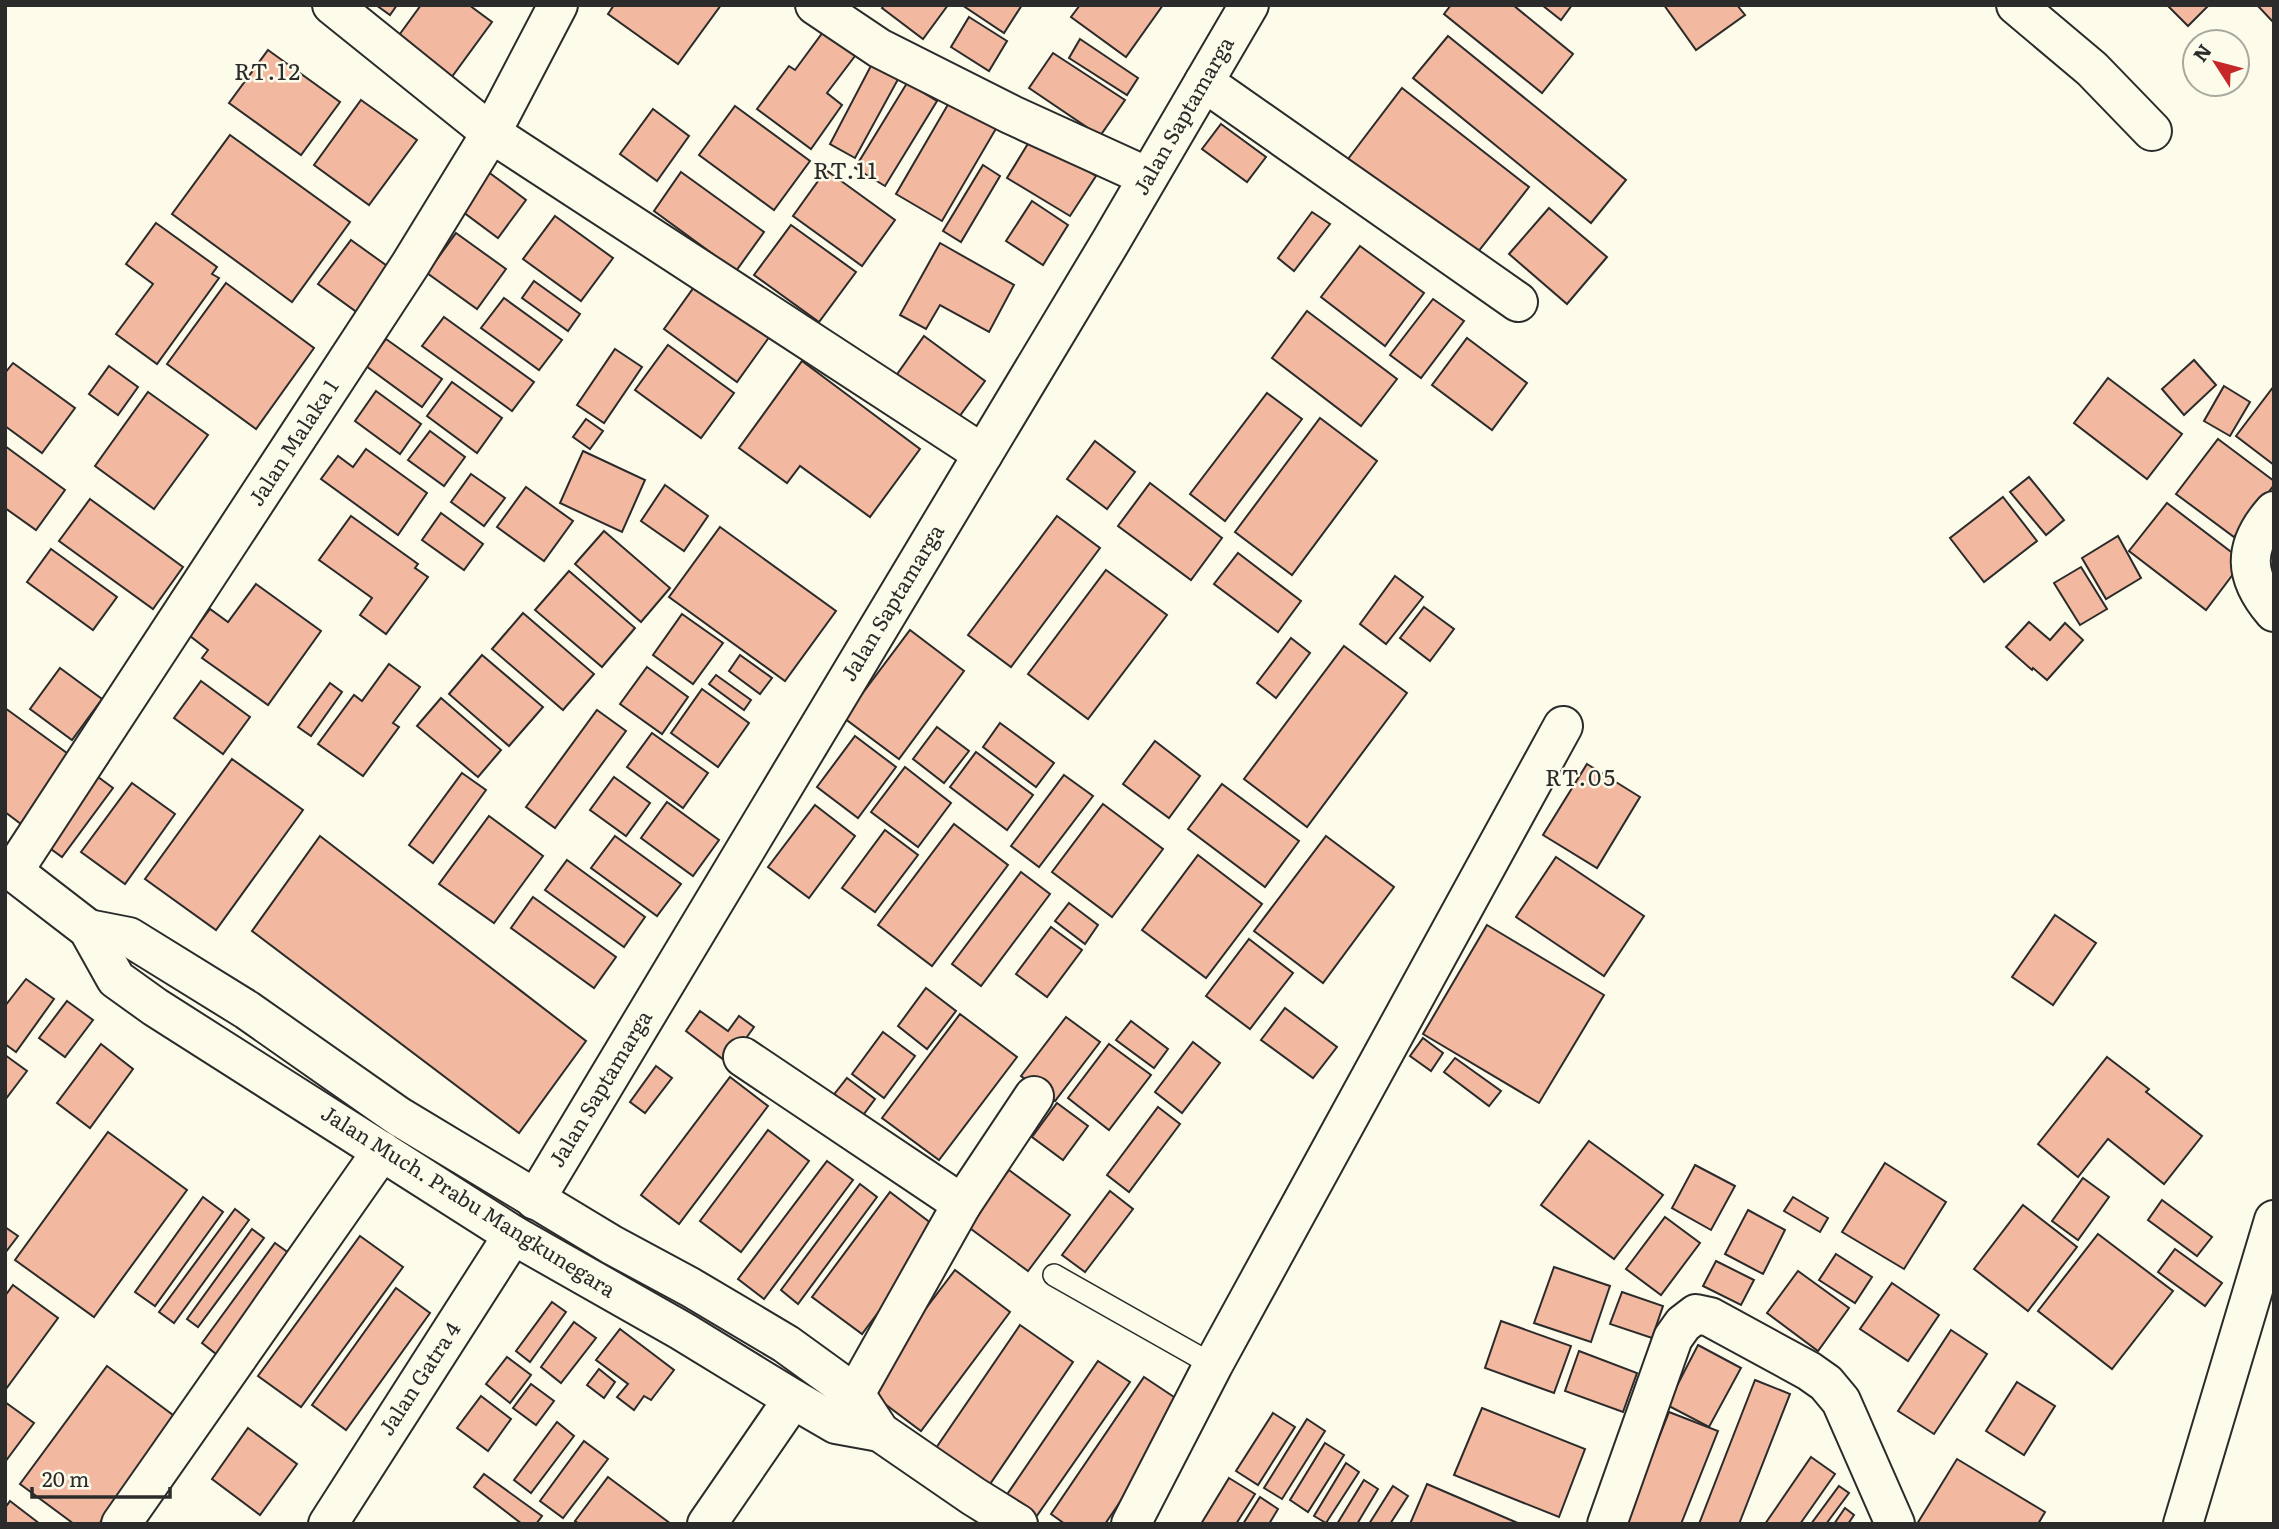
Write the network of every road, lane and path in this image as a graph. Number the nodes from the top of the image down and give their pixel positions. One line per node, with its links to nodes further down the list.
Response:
1 (332, 5): 8 (street)
2 (558, 5): 8 (street, Jalan Malaka 1)
3 (815, 5): 9 (street)
4 (1249, 5): 6 (street, Jalan Saptamarga)
5 (2016, 5): 7 (street)
6 (1204, 82): 9 (street, Jalan Saptamarga); 10 (street)
7 (2152, 131)
8 (491, 133): 11 (street); 15 (street, Jalan Malaka 1)
9 (1148, 177): 11 (street, Jalan Saptamarga)
10 (1518, 302)
11 (982, 454): 20 (street, Jalan Saptamarga)
12 (2274, 512): 13 (street)
13 (2274, 612)
14 (1563, 726): 25 (street)
15 (10, 868): 16 (street, Jalan Much. Prabu Mangkunegara)
16 (88, 929): 19 (street, Jalan Much. Prabu Mangkunegara); 20 (street, Jalan Much. Prabu Mangkunegara)
17 (743, 1057): 21 (street)
18 (1034, 1096): 21 (street)
19 (383, 1150): 23 (street, Jalan Much. Prabu Mangkunegara); 29 (street)
20 (535, 1200): 26 (street, Jalan Much. Prabu Mangkunegara)
21 (962, 1204): 26 (street)
22 (2274, 1220): 36 (street)
23 (513, 1235): 27 (street, Jalan Much. Prabu Mangkunegara); 30 (street, Jalan Gatra 4)
24 (1054, 1275): 25 (lane)
25 (1213, 1365): 33 (street)
26 (855, 1394): 28 (street, Jalan Much. Prabu Mangkunegara)
27 (793, 1399): 28 (street, Jalan Much. Prabu Mangkunegara); 31 (street)
28 (880, 1432): 32 (street, Jalan Much. Prabu Mangkunegara)
29 (121, 1524)
30 (328, 1524)
31 (706, 1524)
32 (1018, 1524)
33 (1131, 1524)
34 (1607, 1524): 35 (street)
35 (1895, 1524)
36 (2183, 1524)

